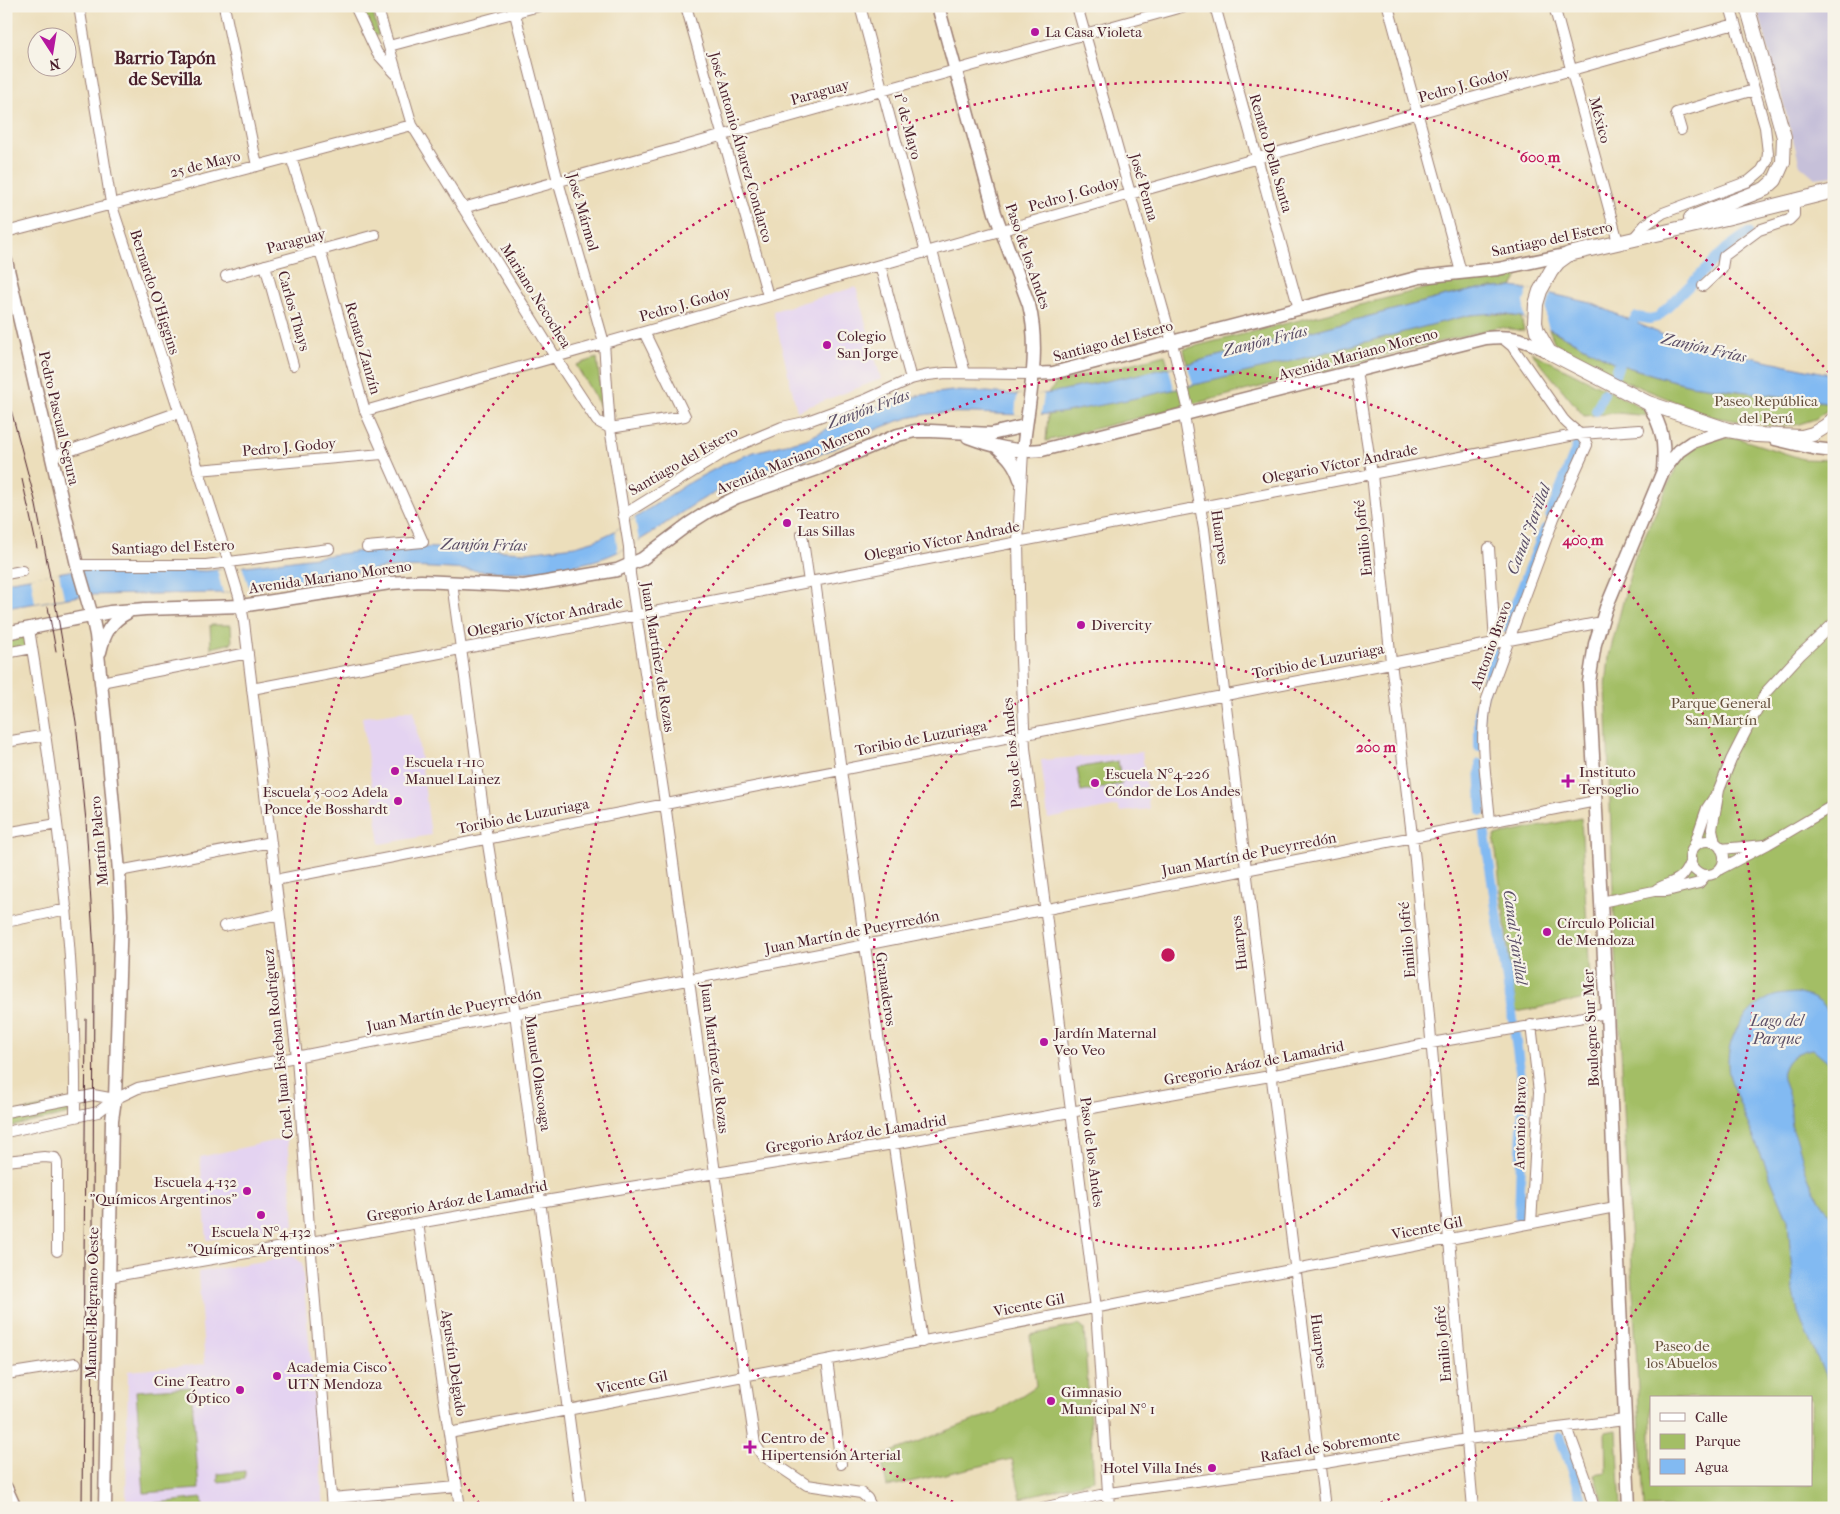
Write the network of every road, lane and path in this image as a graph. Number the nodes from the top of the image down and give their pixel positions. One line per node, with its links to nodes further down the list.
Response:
1 (79, 6): 36 (street, Bernardo O'Higgins)
2 (224, 6): 31 (street)
3 (355, 6): 22 (street, Mariano Necochea)
4 (377, 6): 19 (street, Mariano Necochea)
5 (539, 6): 16 (street)
6 (686, 6): 28 (street, José Antonio Álvarez Condarco)
7 (860, 6): 23 (street, 1° de Mayo)
8 (938, 6): 20 (main road, Paso de los Andes)
9 (1077, 6): 18 (street, José Penna)
10 (1185, 6): 18 (street, Paraguay)
11 (1215, 6): 30 (street, Renato Della Santa)
12 (1388, 6): 25 (street)
13 (1554, 6): 21 (street, México)
14 (1730, 6): 17 (street)
15 (1748, 6): 41 (highway)
16 (514, 10): 19 (street); 32 (street, José Mármol)
17 (1735, 24): 21 (street, Pedro J. Godoy); 24 (street)
18 (1085, 34): 20 (street, Paraguay); 34 (street, José Penna)
19 (389, 46): 22 (street, Mariano Necochea)
20 (955, 70): 23 (street, Paraguay); 38 (main road, Paso de los Andes)
21 (1571, 70): 25 (street, Pedro J. Godoy); 42 (street, México)
22 (397, 76): 26 (street, Mariano Necochea)
23 (883, 90): 28 (street, Paraguay); 44 (street, 1° de Mayo)
24 (1754, 90): 27 (street); 41 (street, Santiago del Estero)
25 (1418, 114): 30 (street, Pedro J. Godoy); 49 (street)
26 (412, 125): 29 (street, 25 de Mayo); 37 (street, Mariano Necochea)
27 (1682, 130)
28 (722, 135): 32 (street, Paraguay); 52 (street, José Antonio Álvarez Condarco)
29 (291, 157): 31 (street, 25 de Mayo); 43 (street, Renato Zanzín)
30 (1257, 160): 34 (street, Pedro J. Godoy); 53 (street, Renato Della Santa)
31 (257, 166): 36 (street, 25 de Mayo)
32 (558, 181): 37 (street, Paraguay); 57 (street, José Mármol)
33 (1834, 191): 35 (highway, Santiago del Estero)
34 (1130, 194): 38 (street, Pedro J. Godoy); 56 (street, José Penna)
35 (1792, 201): 41 (highway, Santiago del Estero); 51 (street)
36 (111, 204): 39 (street, 25 de Mayo); 68 (street, Bernardo O'Higgins)
37 (463, 208): 59 (street, Mariano Necochea)
38 (1001, 231): 44 (street, Pedro J. Godoy); 63 (main road, Paso de los Andes)
39 (6, 232)
40 (375, 235): 43 (street, Paraguay)
41 (1639, 237): 42 (highway, Santiago del Estero)
42 (1618, 242): 45 (highway, Santiago del Estero)
43 (320, 250): 47 (street, Paraguay); 67 (street, Renato Zanzín)
44 (929, 252): 48 (street, Pedro J. Godoy); 62 (street, 1° de Mayo)
45 (1569, 254): 49 (main road, Santiago del Estero); 58 (highway)
46 (6, 261): 82 (main road, Pedro Pascual Segura)
47 (265, 265): 50 (street, Paraguay); 60 (street, Carlos Thays)
48 (880, 265): 52 (street, Pedro J. Godoy); 64 (street)
49 (1460, 272): 53 (main road, Santiago del Estero)
50 (226, 276)
51 (1703, 286)
52 (768, 296): 54 (street, Pedro J. Godoy)
53 (1299, 308): 56 (main road, Santiago del Estero)
54 (644, 332): 57 (street, Pedro J. Godoy); 72 (street)
55 (1501, 337): 58 (main road, Avenida Mariano Moreno); 61 (main road, Avenida Mariano Moreno); 76 (street)
56 (1172, 342): 63 (main road, Santiago del Estero); 65 (street, José Penna)
57 (604, 343): 59 (street, Pedro J. Godoy); 72 (street, José Mármol)
58 (1549, 352): 66 (highway, Avenida Mariano Moreno)
59 (556, 357): 67 (street, Pedro J. Godoy); 72 (street, Mariano Necochea)
60 (293, 365)
61 (1356, 371): 69 (main road, Avenida Mariano Moreno); 85 (street, Emilio Jofré)
62 (965, 373): 63 (street, Santiago del Estero); 64 (street, Santiago del Estero)
63 (1032, 374): 71 (main road, Paso de los Andes)
64 (911, 380): 88 (street, Santiago del Estero)
65 (1182, 382): 69 (street, Huarpes)
66 (1648, 403): 74 (highway, Avenida Mariano Moreno); 84 (main road, Boulogne Sur Mer)
67 (365, 411): 81 (street, Renato Zanzín)
68 (179, 412): 82 (street); 83 (street, Bernardo O'Higgins)
69 (1184, 415): 79 (main road, Avenida Mariano Moreno); 87 (street, Huarpes)
70 (1834, 419): 77 (highway, Avenida Mariano Moreno)
71 (1026, 421): 75 (main road, Avenida Mariano Moreno); 79 (main road, Paso de los Andes)
72 (610, 428): 88 (street)
73 (1639, 430): 76 (street, Olegario Víctor Andrade)
74 (1728, 430): 77 (highway, Avenida Mariano Moreno); 84 (main road, Boulogne Sur Mer)
75 (956, 433): 78 (main road, Avenida Mariano Moreno); 95 (main road, Avenida Mariano Moreno)
76 (1580, 434): 85 (street, Olegario Víctor Andrade); 110 (street, Antonio Bravo)
77 (1756, 434): 80 (main road)
78 (997, 447): 79 (main road, Avenida Mariano Moreno); 86 (main road)
79 (1023, 451): 86 (street, Paso de los Andes)
80 (1834, 451)
81 (382, 454): 83 (street, Pedro J. Godoy); 91 (street, Renato Zanzín)
82 (52, 457): 97 (main road, Pedro Pascual Segura)
83 (198, 470): 94 (street, Bernardo O'Higgins)
84 (1663, 471): 106 (main road, Boulogne Sur Mer)
85 (1372, 474): 87 (street, Olegario Víctor Andrade); 117 (street, Emilio Jofré)
86 (1020, 479): 90 (street, Paso de los Andes)
87 (1200, 506): 90 (street, Olegario Víctor Andrade); 120 (street, Huarpes)
88 (624, 520): 95 (street, Juan Martínez de Rozas)
89 (802, 534): 100 (street, Granaderos)
90 (1018, 542): 100 (street, Olegario Víctor Andrade); 121 (street, Paso de los Andes)
91 (367, 547)
92 (329, 548): 94 (street, Santiago del Estero)
93 (1489, 548): 111 (street)
94 (230, 566): 97 (street, Santiago del Estero); 99 (street, Bernardo O'Higgins)
95 (630, 566): 101 (main road, Avenida Mariano Moreno); 104 (street, Juan Martínez de Rozas)
96 (22, 571): 98 (street)
97 (79, 572): 105 (main road, Martín Palero)
98 (6, 574)
99 (234, 579): 102 (street, Cnel. Juan Esteban Rodríguez)
100 (812, 581): 104 (street, Olegario Víctor Andrade); 124 (street, Granaderos)
101 (452, 583): 102 (main road, Avenida Mariano Moreno); 113 (street, Manuel Olascoaga)
102 (241, 606): 103 (main road, Avenida Mariano Moreno); 115 (street, Cnel. Juan Esteban Rodríguez)
103 (133, 610): 105 (main road, Avenida Mariano Moreno); 116 (main road)
104 (637, 615): 113 (street, Olegario Víctor Andrade); 127 (street, Juan Martínez de Rozas)
105 (92, 616): 108 (main road, Avenida Mariano Moreno); 116 (main road, Martín Palero)
106 (1602, 622): 110 (street, Toribio de Luzuriaga); 126 (main road, Boulogne Sur Mer)
107 (1834, 623): 125 (street)
108 (29, 629): 109 (main road, Avenida Mariano Moreno); 112 (street)
109 (6, 633)
110 (1508, 640): 111 (street, Toribio de Luzuriaga); 129 (street, Antonio Bravo)
111 (1495, 642): 117 (street, Toribio de Luzuriaga)
112 (32, 648): 114 (street); 122 (street)
113 (462, 648): 119 (street, Olegario Víctor Andrade); 132 (street, Manuel Olascoaga)
114 (6, 653)
115 (248, 653): 118 (street); 119 (street, Cnel. Juan Esteban Rodríguez)
116 (99, 662): 118 (main road, Martín Palero)
117 (1391, 662): 120 (street, Toribio de Luzuriaga); 133 (street, Emilio Jofré)
118 (101, 682): 141 (main road, Martín Palero)
119 (252, 688): 134 (street, Cnel. Juan Esteban Rodríguez)
120 (1224, 695): 121 (street, Toribio de Luzuriaga); 140 (street, Huarpes)
121 (1024, 733): 124 (street, Toribio de Luzuriaga); 147 (street, Paso de los Andes)
122 (46, 735): 123 (street); 130 (street)
123 (6, 742)
124 (841, 769): 127 (street, Toribio de Luzuriaga); 151 (street, Granaderos)
125 (1719, 790): 136 (street); 137 (street)
126 (1596, 801): 129 (street, Juan Martín de Pueyrredón); 145 (main road, Boulogne Sur Mer)
127 (665, 804): 132 (street, Toribio de Luzuriaga); 152 (street, Juan Martínez de Rozas)
128 (1834, 805): 135 (street)
129 (1490, 822): 133 (street, Juan Martín de Pueyrredón)
130 (57, 824): 131 (street); 146 (street)
131 (6, 833)
132 (487, 838): 143 (street, Toribio de Luzuriaga); 153 (street, Manuel Olascoaga)
133 (1413, 838): 140 (street, Juan Martín de Pueyrredón); 156 (street, Emilio Jofré)
134 (270, 842): 141 (street); 143 (street, Cnel. Juan Esteban Rodríguez)
135 (1768, 844): 136 (street); 139 (street)
136 (1718, 846): 137 (street); 139 (street)
137 (1693, 849): 138 (street)
138 (1691, 860): 142 (street); 144 (street)
139 (1720, 869): 142 (street)
140 (1245, 870): 147 (street, Juan Martín de Pueyrredón); 158 (street, Huarpes)
141 (119, 871): 160 (main road, Martín Palero)
142 (1706, 875): 144 (street)
143 (275, 880): 148 (street, Cnel. Juan Esteban Rodríguez)
144 (1654, 891): 145 (street)
145 (1601, 902): 154 (main road, Boulogne Sur Mer)
146 (67, 909): 149 (street); 159 (street)
147 (1046, 909): 151 (street, Juan Martín de Pueyrredón); 162 (street, Paso de los Andes)
148 (280, 914): 150 (street); 157 (street, Cnel. Juan Esteban Rodríguez)
149 (6, 922)
150 (224, 926)
151 (865, 945): 152 (street, Juan Martín de Pueyrredón); 165 (street, Granaderos)
152 (689, 979): 153 (street, Juan Martín de Pueyrredón); 167 (street, Juan Martínez de Rozas)
153 (515, 1013): 157 (street, Juan Martín de Pueyrredón); 168 (street, Manuel Olascoaga)
154 (1607, 1013): 155 (street, Gregorio Aráoz de Lamadrid); 169 (main road, Boulogne Sur Mer)
155 (1531, 1025): 156 (street, Gregorio Aráoz de Lamadrid); 171 (street, Antonio Bravo)
156 (1431, 1043): 158 (street, Gregorio Aráoz de Lamadrid); 172 (street, Emilio Jofré)
157 (297, 1057): 160 (street, Juan Martín de Pueyrredón); 173 (street, Cnel. Juan Esteban Rodríguez)
158 (1270, 1076): 162 (street, Gregorio Aráoz de Lamadrid); 175 (street, Huarpes)
159 (75, 1098): 160 (street); 161 (street); 163 (street)
160 (115, 1099): 163 (street, Juan Martín de Pueyrredón); 176 (main road, Manuel Belgrano Oeste)
161 (6, 1112)
162 (1070, 1112): 165 (street, Gregorio Aráoz de Lamadrid); 177 (street, Paso de los Andes)
163 (75, 1117): 164 (street, Juan Martín de Pueyrredón)
164 (6, 1132)
165 (893, 1144): 167 (street, Gregorio Aráoz de Lamadrid); 178 (street, Granaderos)
166 (6, 1161): 174 (street)
167 (715, 1173): 168 (street, Gregorio Aráoz de Lamadrid); 182 (street, Juan Martínez de Rozas)
168 (539, 1202): 170 (street, Gregorio Aráoz de Lamadrid); 183 (street, Manuel Olascoaga)
169 (1615, 1207): 171 (street, Vicente Gil); 184 (main road, Boulogne Sur Mer)
170 (418, 1223): 173 (street, Gregorio Aráoz de Lamadrid); 186 (street, Agustín Delgado)
171 (1531, 1223): 172 (street, Vicente Gil)
172 (1448, 1239): 175 (street, Vicente Gil); 187 (street, Emilio Jofré)
173 (310, 1242): 176 (street, Gregorio Aráoz de Lamadrid); 193 (street, Cnel. Juan Esteban Rodríguez)
174 (57, 1251)
175 (1295, 1269): 177 (street, Vicente Gil); 189 (street, Huarpes)
176 (109, 1277): 195 (main road, Manuel Belgrano Oeste)
177 (1096, 1308): 178 (street, Vicente Gil); 192 (street, Paso de los Andes)
178 (922, 1342): 179 (street, Vicente Gil)
179 (826, 1360): 182 (street, Vicente Gil); 188 (street)
180 (76, 1363): 181 (street)
181 (6, 1374)
182 (744, 1376): 183 (street, Vicente Gil); 198 (street, Juan Martínez de Rozas)
183 (568, 1410): 186 (street, Vicente Gil); 197 (street, Manuel Olascoaga)
184 (1624, 1420): 185 (street, Rafael de Sobremonte); 204 (main road, Boulogne Sur Mer)
185 (1567, 1427): 187 (street, Rafael de Sobremonte); 203 (street)
186 (449, 1433): 190 (street, Agustín Delgado)
187 (1466, 1439): 189 (street, Rafael de Sobremonte); 202 (street, Emilio Jofré)
188 (841, 1464)
189 (1319, 1464): 192 (street, Rafael de Sobremonte); 201 (street, Huarpes)
190 (457, 1487): 193 (street); 196 (street, Agustín Delgado)
191 (6, 1488): 194 (main road)
192 (1109, 1493): 199 (street, Rafael de Sobremonte); 200 (street, Paso de los Andes)
193 (332, 1503)
194 (15, 1508)
195 (105, 1508)
196 (460, 1508)
197 (581, 1508)
198 (872, 1508)
199 (1042, 1508)
200 (1109, 1508)
201 (1325, 1508)
202 (1473, 1508)
203 (1594, 1508)
204 (1628, 1508)

